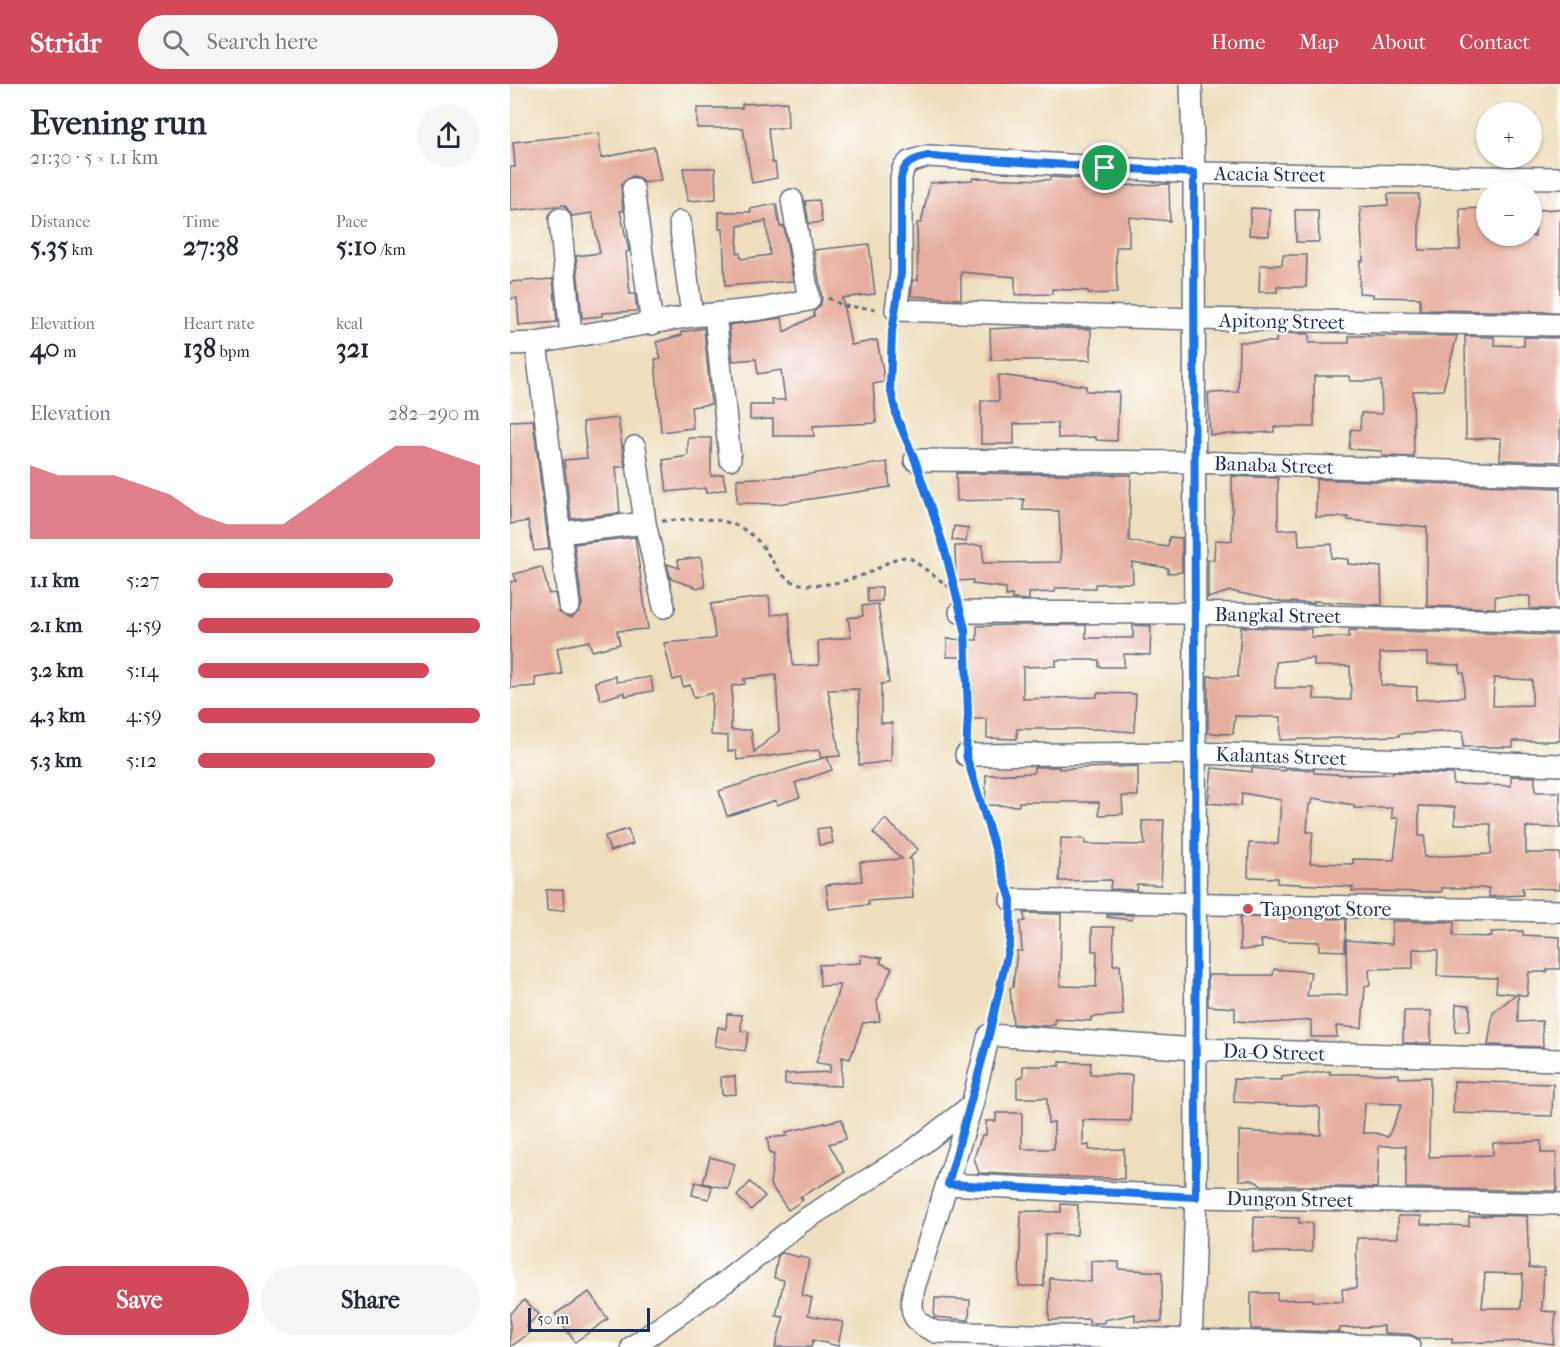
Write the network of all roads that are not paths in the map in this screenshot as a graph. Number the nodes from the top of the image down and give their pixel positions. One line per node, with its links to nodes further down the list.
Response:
1 (1191, 84): 2 (street)
2 (1194, 173): 3 (street, Acacia Street); 8 (street, Acacia Street); 11 (street)
3 (1560, 178)
4 (633, 189): 12 (street)
5 (792, 200): 9 (street)
6 (560, 219): 14 (street)
7 (680, 222): 10 (street)
8 (896, 310): 11 (street, Apitong Street)
9 (715, 314): 10 (street); 18 (street)
10 (692, 316): 12 (street)
11 (1194, 319): 13 (street, Apitong Street); 20 (street)
12 (652, 324): 14 (street)
13 (1560, 325)
14 (571, 336): 15 (street)
15 (536, 343): 16 (street); 23 (street)
16 (510, 344)
17 (635, 447): 22 (street)
18 (730, 459)
19 (915, 460): 20 (street, Banaba Street)
20 (1193, 462): 21 (street, Banaba Street); 27 (street)
21 (1560, 476)
22 (645, 523): 23 (street); 25 (street)
23 (559, 533): 24 (street)
24 (569, 605)
25 (664, 607)
26 (960, 612): 27 (street, Bangkal Street)
27 (1194, 613): 28 (street, Bangkal Street); 29 (street)
28 (1560, 622)
29 (1195, 753): 30 (street, Kalantas Street); 31 (street, Kalantas Street); 33 (street)
30 (966, 755)
31 (1560, 765)
32 (1011, 900): 33 (street)
33 (1196, 902): 34 (street); 35 (street)
34 (1560, 911)
35 (1196, 1050): 36 (street, Da-O Street); 37 (street, Da-O Street); 39 (street)
36 (1560, 1060)
37 (972, 1105): 38 (street); 42 (street)
38 (948, 1184): 39 (street, Dungon Street); 41 (street)
39 (1196, 1197): 40 (street, Dungon Street); 41 (street)
40 (1560, 1204)
41 (1191, 1344): 43 (street)
42 (632, 1347)
43 (1409, 1347)

